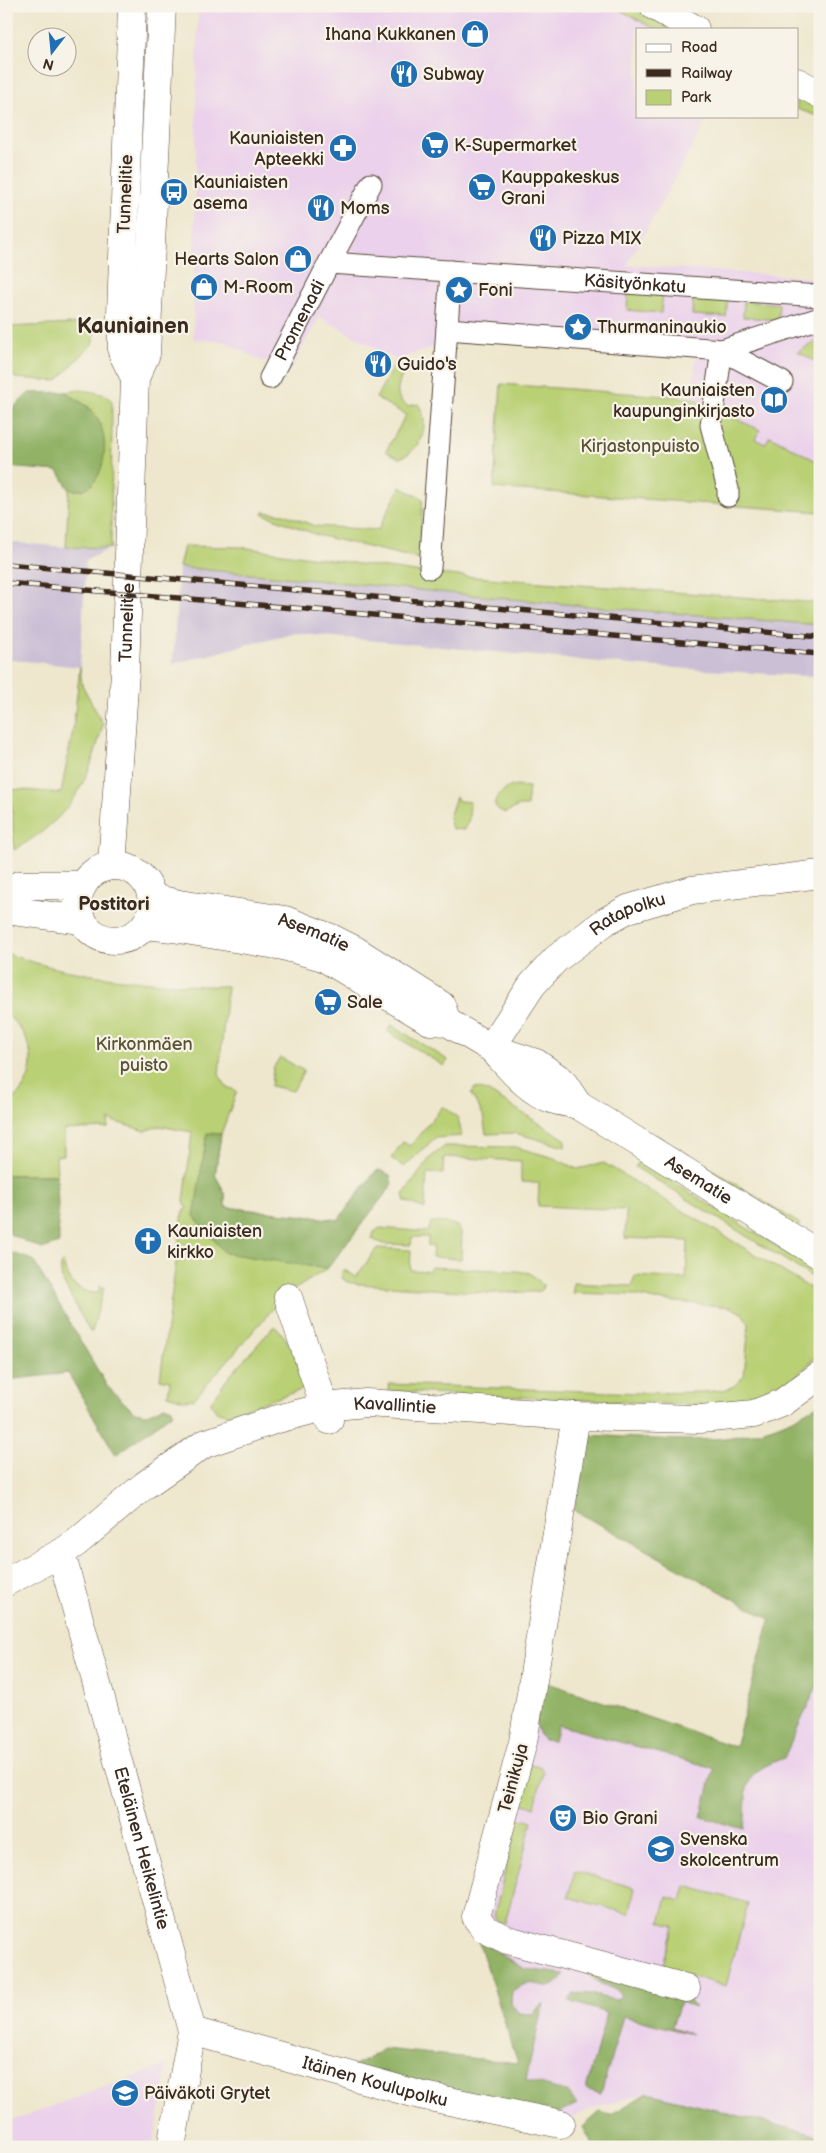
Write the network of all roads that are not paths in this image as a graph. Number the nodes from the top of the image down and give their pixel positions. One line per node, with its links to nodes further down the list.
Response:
1 (132, 6): 14 (street, Tunnelitie)
2 (162, 6): 14 (street, Tunnelitie)
3 (654, 6): 4 (street)
4 (693, 28)
5 (798, 83): 6 (street)
6 (820, 94)
7 (371, 184): 8 (street, Promenadi)
8 (329, 262): 9 (street, Promenadi); 15 (street, Promenadi)
9 (451, 271): 10 (street, Käsityönkatu); 12 (street)
10 (820, 296)
11 (820, 318): 13 (street)
12 (447, 329): 13 (street); 18 (street)
13 (722, 350): 16 (street); 17 (street)
14 (135, 378): 19 (street, Tunnelitie)
15 (270, 378)
16 (782, 382)
17 (728, 496)
18 (430, 568)
19 (112, 866): 21 (street); 23 (street)
20 (820, 874): 28 (street, Ratapolku)
21 (83, 885): 22 (street); 25 (street)
22 (6, 890)
23 (152, 898): 26 (street); 27 (street, Asematie)
24 (6, 910): 25 (street)
25 (82, 920): 26 (street)
26 (145, 925): 27 (street, Asematie)
27 (447, 1022): 28 (street, Asematie)
28 (491, 1048): 29 (street, Asematie)
29 (820, 1255)
30 (288, 1297): 32 (street)
31 (820, 1375): 33 (street, Kavallintie)
32 (326, 1414): 33 (street, Kavallintie); 34 (street, Kavallintie)
33 (576, 1416): 36 (street, Teinikuja)
34 (61, 1553): 35 (street, Kavallintie); 37 (street, Eteläinen Heikelintie)
35 (6, 1582)
36 (686, 1988)
37 (192, 2031): 38 (street, Itäinen Koulupolku); 39 (street, Eteläinen Heikelintie)
38 (561, 2124)
39 (171, 2147)

